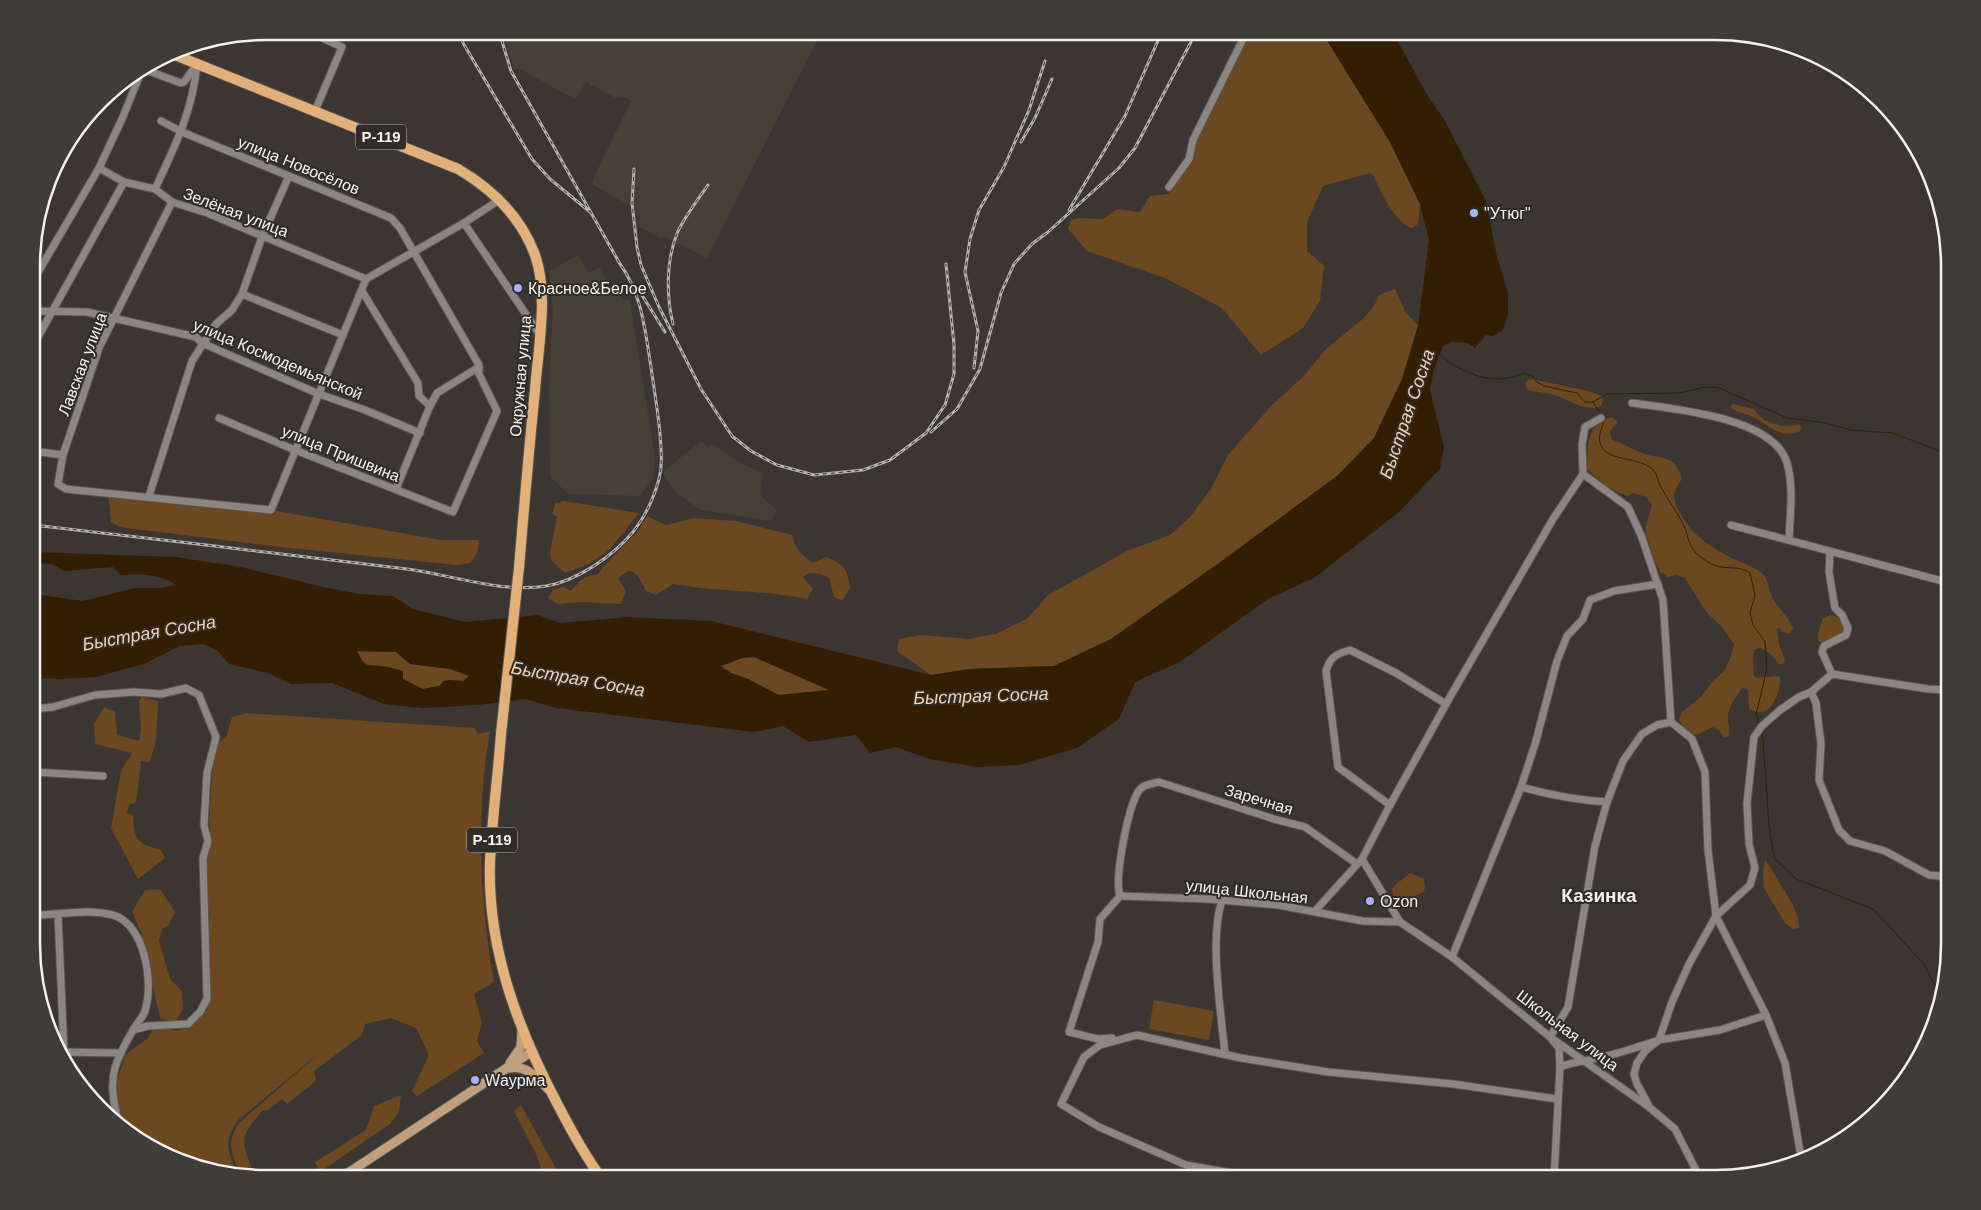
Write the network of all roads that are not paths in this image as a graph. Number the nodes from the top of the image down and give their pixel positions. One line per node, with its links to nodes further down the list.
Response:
1 (327, 40): 7 (street)
2 (1243, 40): 13 (street)
3 (180, 57): 4 (highway, Окружная улица / Р-119)
4 (197, 64): 5 (street); 7 (highway, Окружная улица / Р-119); 9 (street)
5 (150, 72)
6 (138, 80): 10 (street)
7 (315, 111): 15 (highway, Окружная улица / Р-119)
8 (161, 121): 9 (street, улица Новосёлов)
9 (182, 132): 11 (street, улица Новосёлов); 14 (street)
10 (99, 168): 12 (street, Зелёная улица); 20 (street)
11 (289, 176): 18 (street); 19 (street, улица Новосёлов)
12 (124, 182): 14 (street, Зелёная улица); 25 (street)
13 (1169, 187)
14 (155, 190): 16 (street, Зелёная улица)
15 (499, 200): 17 (street); 29 (highway, Окружная улица / Р-119)
16 (172, 202): 18 (street, Зелёная улица); 26 (street, Лавская улица)
17 (464, 223): 19 (street); 29 (street)
18 (262, 237): 21 (street, Зелёная улица); 23 (street)
19 (412, 252): 21 (street); 31 (street, улица Новосёлов)
20 (40, 269)
21 (366, 279): 22 (street)
22 (362, 291): 28 (street); 34 (street)
23 (242, 294): 28 (street); 30 (street)
24 (40, 311): 25 (street, улица Космодемьянской)
25 (52, 312): 26 (street, улица Космодемьянской); 27 (street)
26 (114, 317): 30 (street, улица Космодемьянской); 40 (street, Лавская улица)
27 (40, 333)
28 (343, 335): 32 (street)
29 (540, 335): 73 (highway, Окружная улица / Р-119, bridge)
30 (202, 343): 32 (street, улица Космодемьянской); 43 (street)
31 (479, 367): 34 (street); 44 (street, улица Новосёлов)
32 (319, 394): 37 (street, улица Космодемьянской); 38 (street)
33 (1632, 403): 46 (street)
34 (430, 406): 37 (street)
35 (219, 418): 38 (street, улица Пришвина)
36 (1601, 418): 41 (street)
37 (420, 433): 42 (street)
38 (295, 450): 42 (street, улица Пришвина); 43 (street)
39 (40, 452): 40 (street)
40 (63, 455): 43 (street, Лавская улица)
41 (1583, 474): 49 (street); 53 (street)
42 (396, 489): 44 (street, улица Пришвина)
43 (149, 496)
44 (454, 512)
45 (1731, 525): 46 (street)
46 (1789, 539): 47 (street)
47 (1830, 552): 48 (street); 50 (street)
48 (1941, 581)
49 (1658, 584): 55 (street); 58 (street)
50 (1832, 674): 51 (street); 52 (street)
51 (1941, 690)
52 (1811, 692): 62 (street); 68 (street)
53 (1446, 704): 60 (street); 60 (street)
54 (40, 708): 72 (street)
55 (1671, 722): 59 (street); 68 (street)
56 (40, 772): 57 (street)
57 (103, 776)
58 (1521, 787): 59 (street); 70 (street)
59 (1607, 802): 75 (street)
60 (1390, 806): 61 (street)
61 (1360, 861): 63 (street, Заречная); 65 (street); 69 (street)
62 (1941, 876)
63 (1120, 896): 64 (street, улица Школьная); 74 (street)
64 (1222, 901): 65 (street, улица Школьная); 81 (street)
65 (1315, 912): 69 (street, улица Школьная)
66 (40, 915): 67 (street)
67 (58, 915): 72 (street); 77 (street)
68 (1716, 916): 71 (street); 76 (street)
69 (1400, 922): 70 (street, Школьная улица)
70 (1452, 957): 75 (street, Школьная улица)
71 (1766, 1015): 76 (street); 89 (street)
72 (133, 1030): 80 (street)
73 (522, 1030): 79 (highway, Р-119); 83 (main road)
74 (1129, 1037): 81 (street); 92 (street)
75 (1550, 1037): 82 (street, Школьная улица); 84 (street)
76 (1659, 1040): 82 (street); 87 (street)
77 (62, 1041)
78 (67, 1052): 80 (street)
79 (531, 1052): 83 (main road); 85 (highway, Р-119)
80 (121, 1053): 88 (street)
81 (1225, 1054): 86 (street)
82 (1586, 1062): 84 (street); 87 (street, Школьная улица)
83 (506, 1068): 85 (main road); 90 (main road)
84 (1560, 1068): 86 (street)
85 (551, 1092): 91 (highway, Р-119)
86 (1557, 1099): 93 (street)
87 (1649, 1107): 94 (street, Школьная улица)
88 (116, 1113)
89 (1800, 1153)
90 (353, 1170)
91 (596, 1170)
92 (1213, 1170)
93 (1554, 1170)
94 (1696, 1170)

